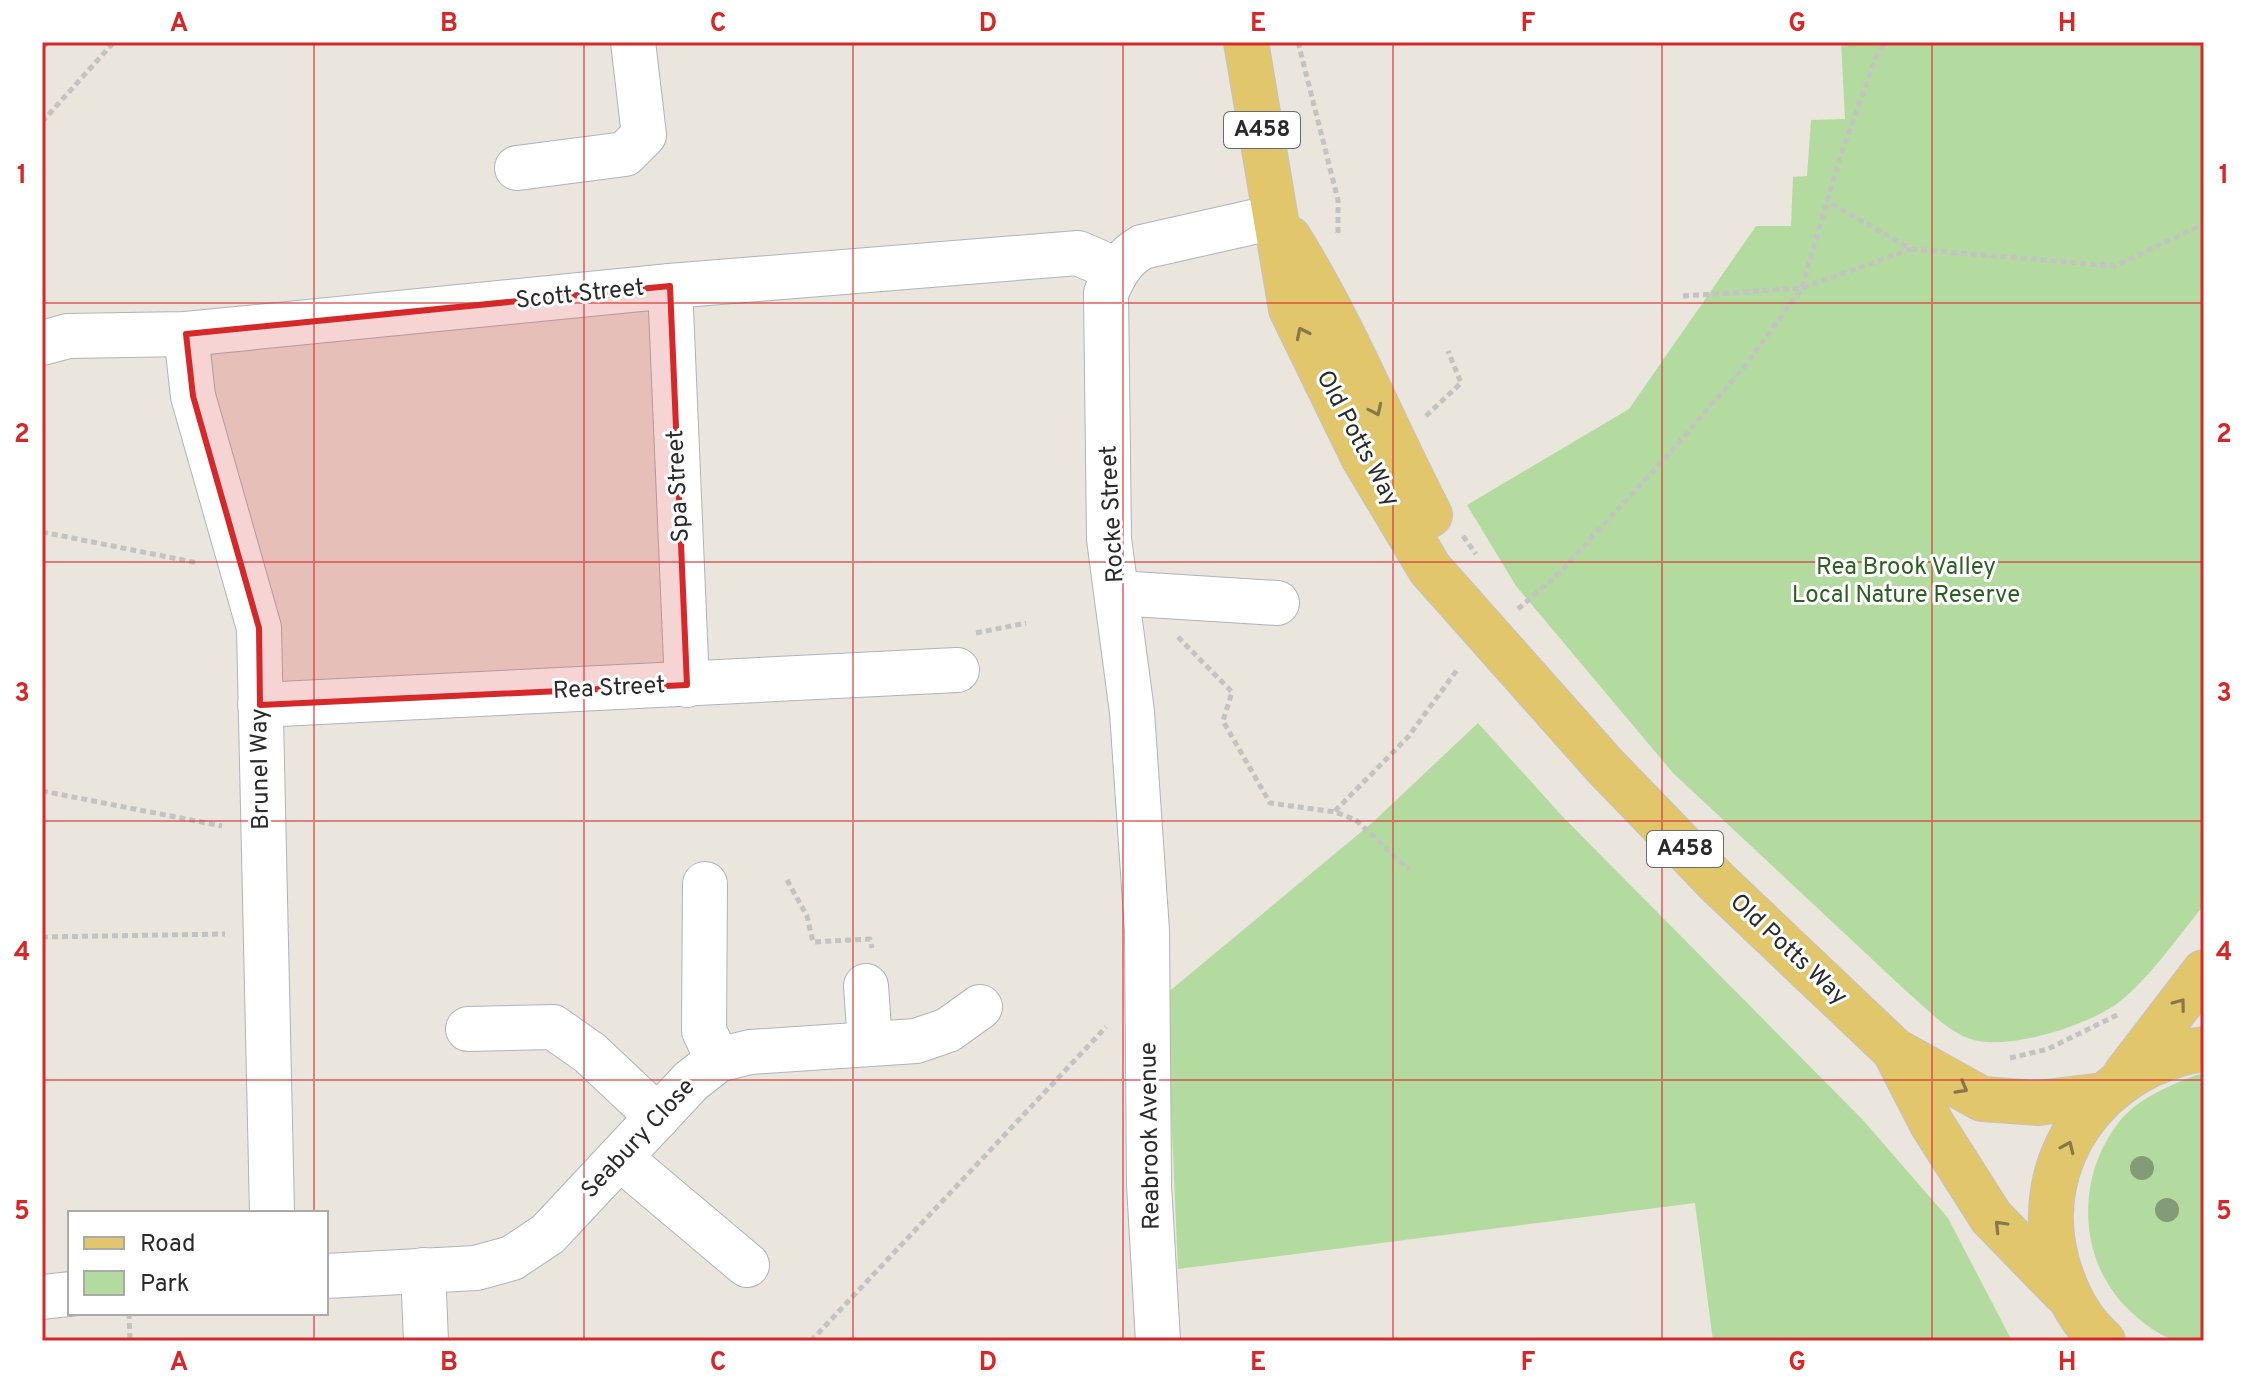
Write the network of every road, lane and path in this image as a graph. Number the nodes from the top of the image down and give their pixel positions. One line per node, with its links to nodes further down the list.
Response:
1 (114, 42): 6 (path)
2 (1246, 42): 9 (main road, Old Potts Way / A458)
3 (1298, 42): 11 (path)
4 (1886, 42): 8 (path)
5 (634, 50): 7 (street)
6 (42, 122)
7 (517, 168)
8 (1827, 201): 12 (path); 15 (path)
9 (1275, 217): 13 (street); 27 (main road, Old Potts Way / A458)
10 (2204, 224): 12 (path)
11 (1338, 244)
12 (1911, 249): 15 (path)
13 (1117, 270): 14 (street, Scott Street); 25 (street, Rocke Street)
14 (670, 286): 17 (street, Scott Street); 30 (street, Spa Street)
15 (1802, 288): 16 (path); 27 (path)
16 (1683, 296)
17 (186, 334): 18 (street, Scott Street); 24 (street, Brunel Way)
18 (55, 339)
19 (1448, 351): 20 (path)
20 (1416, 425)
21 (1457, 527): 23 (path)
22 (42, 532): 24 (path)
23 (1482, 564)
24 (243, 572): 31 (street, Brunel Way)
25 (1126, 594): 26 (street); 33 (path); 38 (street, Rocke Street)
26 (1277, 603)
27 (1503, 616): 49 (main road, Old Potts Way / A458)
28 (957, 670): 30 (street, Rea Street)
29 (1457, 670): 33 (path)
30 (687, 685): 31 (street, Rea Street)
31 (260, 705): 34 (street, Brunel Way)
32 (42, 791): 34 (path)
33 (1335, 812): 35 (path)
34 (262, 834): 39 (street, Brunel Way)
35 (1409, 870)
36 (787, 880): 43 (path)
37 (705, 884): 50 (street)
38 (1147, 931): 42 (street, Reabrook Avenue)
39 (265, 932): 40 (path); 55 (street, Brunel Way)
40 (42, 937)
41 (2204, 972): 52 (main road, one-way to 41)
42 (1148, 980): 65 (path); 66 (street, Reabrook Avenue)
43 (866, 986): 47 (street)
44 (980, 1007): 47 (street, Seabury Close)
45 (2124, 1011): 51 (path)
46 (468, 1029): 53 (street)
47 (870, 1043): 50 (street, Seabury Close)
48 (2204, 1049): 52 (main road, A458)
49 (1894, 1050): 52 (main road, Old Potts Way / A458, one-way to 52); 62 (main road, Old Potts Way / A458, one-way to 49)
50 (718, 1060): 53 (street, Seabury Close)
51 (1997, 1061)
52 (2113, 1088): 62 (main road, A458, one-way to 52)
53 (658, 1117): 54 (street, Seabury Close)
54 (620, 1158): 56 (street); 57 (street, Seabury Close)
55 (272, 1211)
56 (747, 1265)
57 (423, 1270): 58 (street, Seabury Close); 64 (street)
58 (328, 1276)
59 (68, 1294): 60 (street)
60 (42, 1297)
61 (129, 1315): 63 (path)
62 (2094, 1330)
63 (130, 1341)
64 (426, 1341)
65 (811, 1341)
66 (1158, 1341)

